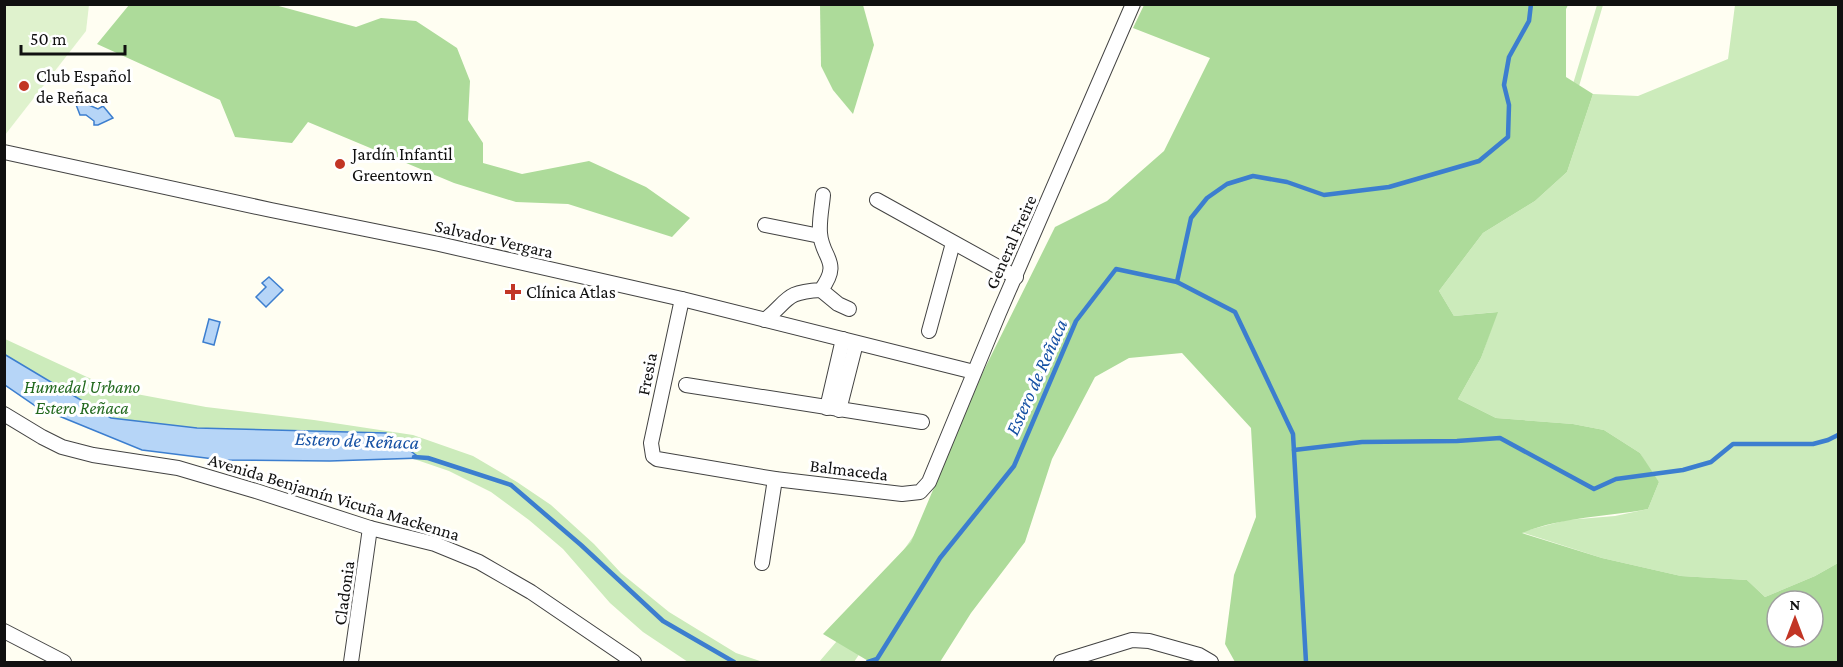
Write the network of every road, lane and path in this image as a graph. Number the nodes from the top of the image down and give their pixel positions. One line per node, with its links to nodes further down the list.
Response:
1 (1133, 4): 8 (street, General Freire)
2 (4, 152): 10 (street, Salvador Vergara)
3 (823, 195): 6 (street)
4 (877, 200): 7 (street)
5 (765, 225): 6 (street)
6 (820, 236): 9 (street)
7 (953, 243): 8 (street); 13 (street)
8 (1016, 277): 15 (street, General Freire)
9 (821, 290): 11 (street); 12 (street)
10 (682, 299): 12 (street, Salvador Vergara); 20 (street, Fresia)
11 (849, 309)
12 (765, 320): 14 (street, Salvador Vergara)
13 (929, 331)
14 (850, 341): 15 (street, Salvador Vergara); 17 (street)
15 (974, 372): 22 (street, General Freire)
16 (686, 385): 17 (street)
17 (833, 409): 19 (street)
18 (4, 414): 23 (street, Avenida Benjamín Vicuña Mackenna)
19 (922, 422)
20 (653, 456): 21 (street, Balmaceda)
21 (775, 479): 22 (street, Balmaceda); 24 (street)
22 (920, 492)
23 (370, 528): 27 (street, Cladonia); 28 (street, Avenida Benjamín Vicuña Mackenna)
24 (762, 564)
25 (4, 631): 26 (street)
26 (64, 663)
27 (351, 663)
28 (634, 663)
29 (1061, 663): 30 (street)
30 (1211, 663)

